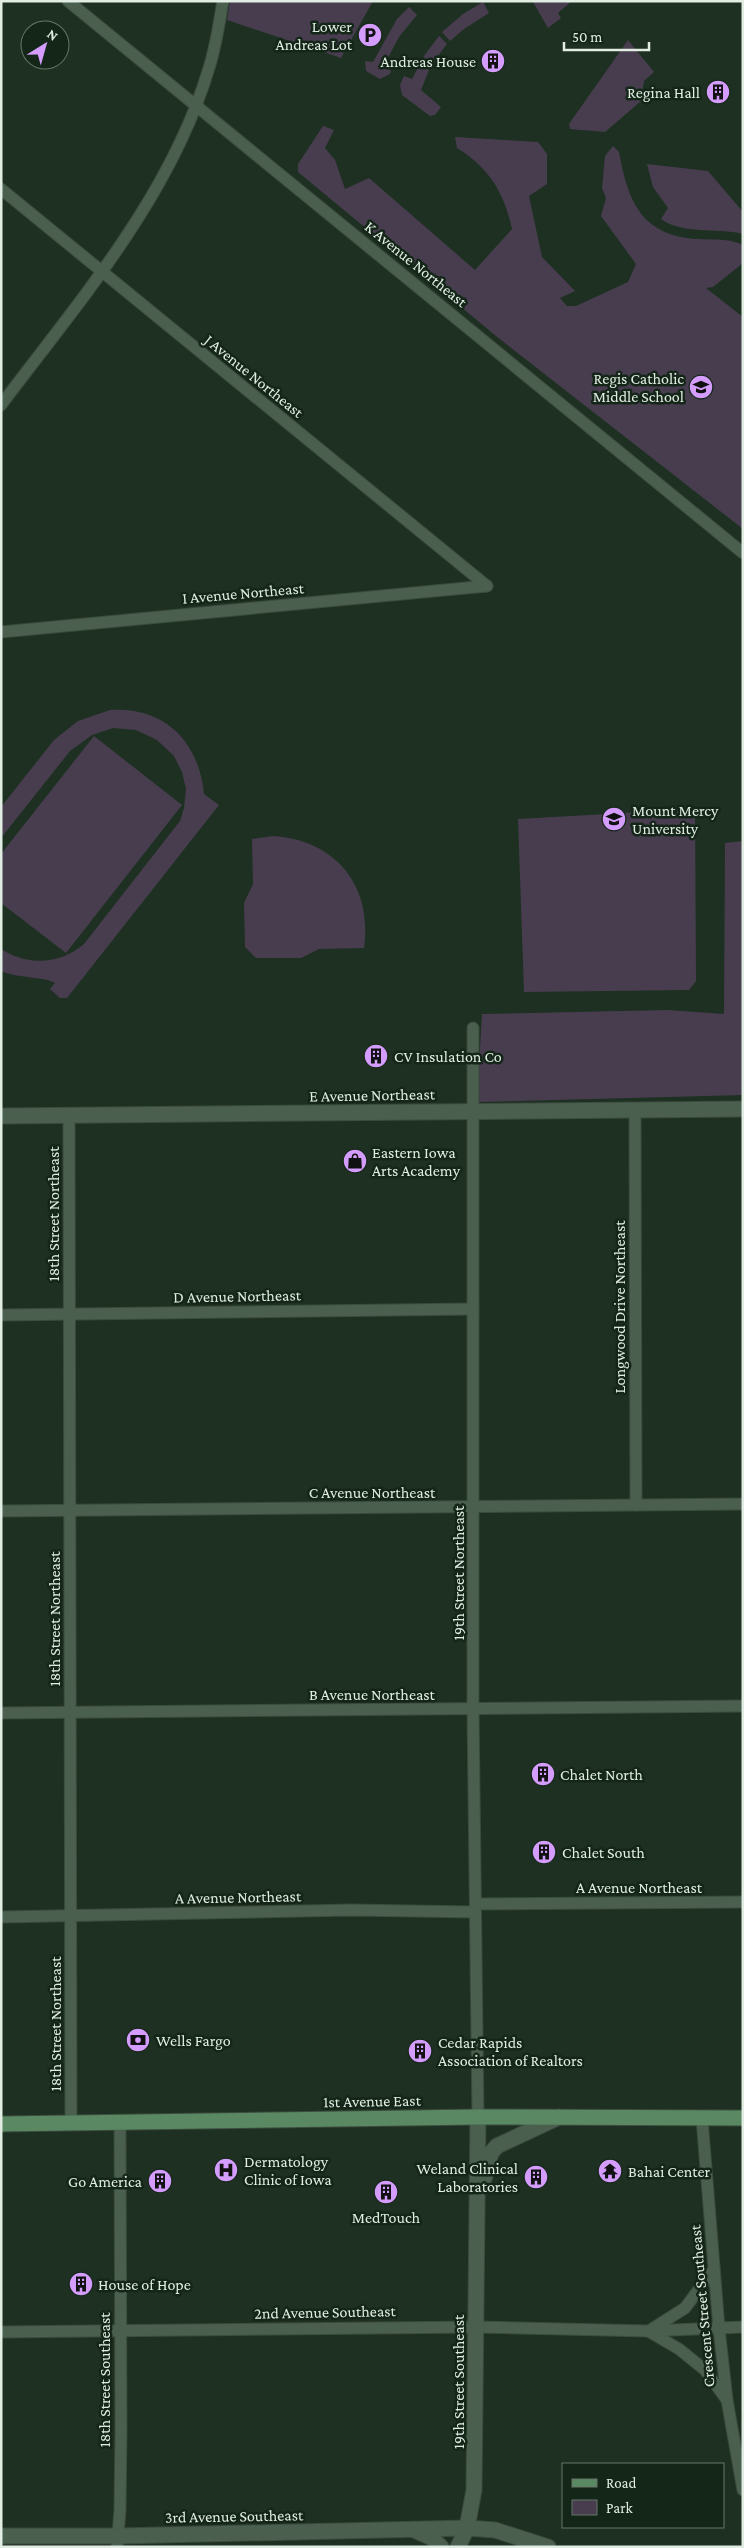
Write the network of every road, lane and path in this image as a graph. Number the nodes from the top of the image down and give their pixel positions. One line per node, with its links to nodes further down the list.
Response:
1 (68, 1): 3 (street, K Avenue Northeast)
2 (223, 1): 3 (street)
3 (196, 106): 5 (street); 7 (street, K Avenue Northeast)
4 (1, 188): 5 (street, J Avenue Northeast)
5 (102, 271): 6 (street); 8 (street, J Avenue Northeast)
6 (1, 405)
7 (743, 552)
8 (488, 586): 9 (street, I Avenue Northeast)
9 (1, 632)
10 (473, 1028): 13 (street, 19th Street Northeast)
11 (634, 1109): 12 (main road, E Avenue Northeast); 13 (main road, E Avenue Northeast); 20 (street, Longwood Drive Northeast)
12 (743, 1109)
13 (473, 1112): 14 (main road, E Avenue Northeast); 16 (street, 19th Street Northeast)
14 (69, 1115): 15 (main road, E Avenue Northeast); 17 (street, 18th Street Northeast)
15 (1, 1116)
16 (474, 1309): 17 (street, D Avenue Northeast); 21 (street, 19th Street Northeast)
17 (69, 1314): 18 (street, D Avenue Northeast); 22 (street, 18th Street Northeast)
18 (1, 1315)
19 (743, 1504): 20 (street, C Avenue Northeast)
20 (636, 1505): 21 (street, C Avenue Northeast)
21 (475, 1507): 22 (street, C Avenue Northeast); 25 (street, 19th Street Northeast)
22 (70, 1510): 23 (street, C Avenue Northeast); 26 (street, 18th Street Northeast)
23 (1, 1511)
24 (743, 1706): 25 (street, B Avenue Northeast)
25 (473, 1709): 26 (street, B Avenue Northeast); 29 (street, 19th Street Northeast)
26 (71, 1712): 27 (street, B Avenue Northeast); 31 (street, 18th Street Northeast)
27 (1, 1714)
28 (743, 1902): 29 (street, A Avenue Northeast)
29 (476, 1908): 31 (street, A Avenue Northeast); 33 (street, 19th Street Northeast)
30 (1, 1917): 31 (street, A Avenue Northeast)
31 (71, 1917): 37 (street, 18th Street Northeast)
32 (560, 2116): 33 (main road, 1st Avenue East); 35 (main road, 1st Avenue East); 39 (main road, 19th Street Southeast)
33 (478, 2117): 36 (main road, 1st Avenue East); 39 (main road, 19th Street Southeast)
34 (743, 2118): 35 (main road, 1st Avenue East)
35 (702, 2119): 40 (street, Crescent Street Southeast)
36 (120, 2122): 37 (main road, 1st Avenue East); 44 (street, 18th Street Southeast)
37 (71, 2123): 38 (main road, 1st Avenue East)
38 (1, 2124)
39 (476, 2214): 41 (main road, 19th Street Southeast)
40 (714, 2269): 43 (street, Crescent Street Southeast); 45 (street, 2nd Avenue Southeast)
41 (477, 2327): 44 (street, 2nd Avenue Southeast); 45 (street, 2nd Avenue Southeast); 49 (main road, 19th Street Southeast)
42 (743, 2327): 43 (street, 2nd Avenue Southeast)
43 (719, 2328): 45 (street, 2nd Avenue Southeast); 47 (street, Crescent Street Southeast)
44 (120, 2331): 46 (street, 2nd Avenue Southeast); 52 (street, 18th Street Southeast)
45 (648, 2331): 47 (street, 2nd Avenue Southeast)
46 (1, 2332)
47 (727, 2400): 48 (street, Crescent Street Southeast)
48 (743, 2490)
49 (467, 2528): 50 (main road, 3rd Avenue Southeast); 54 (main road, 19th Street Southeast); 55 (main road, 3rd Avenue Southeast)
50 (410, 2529): 52 (main road, 3rd Avenue Southeast); 53 (main road)
51 (1, 2536): 52 (main road, 3rd Avenue Southeast)
52 (118, 2541)
53 (441, 2547)
54 (458, 2547)
55 (548, 2547)

